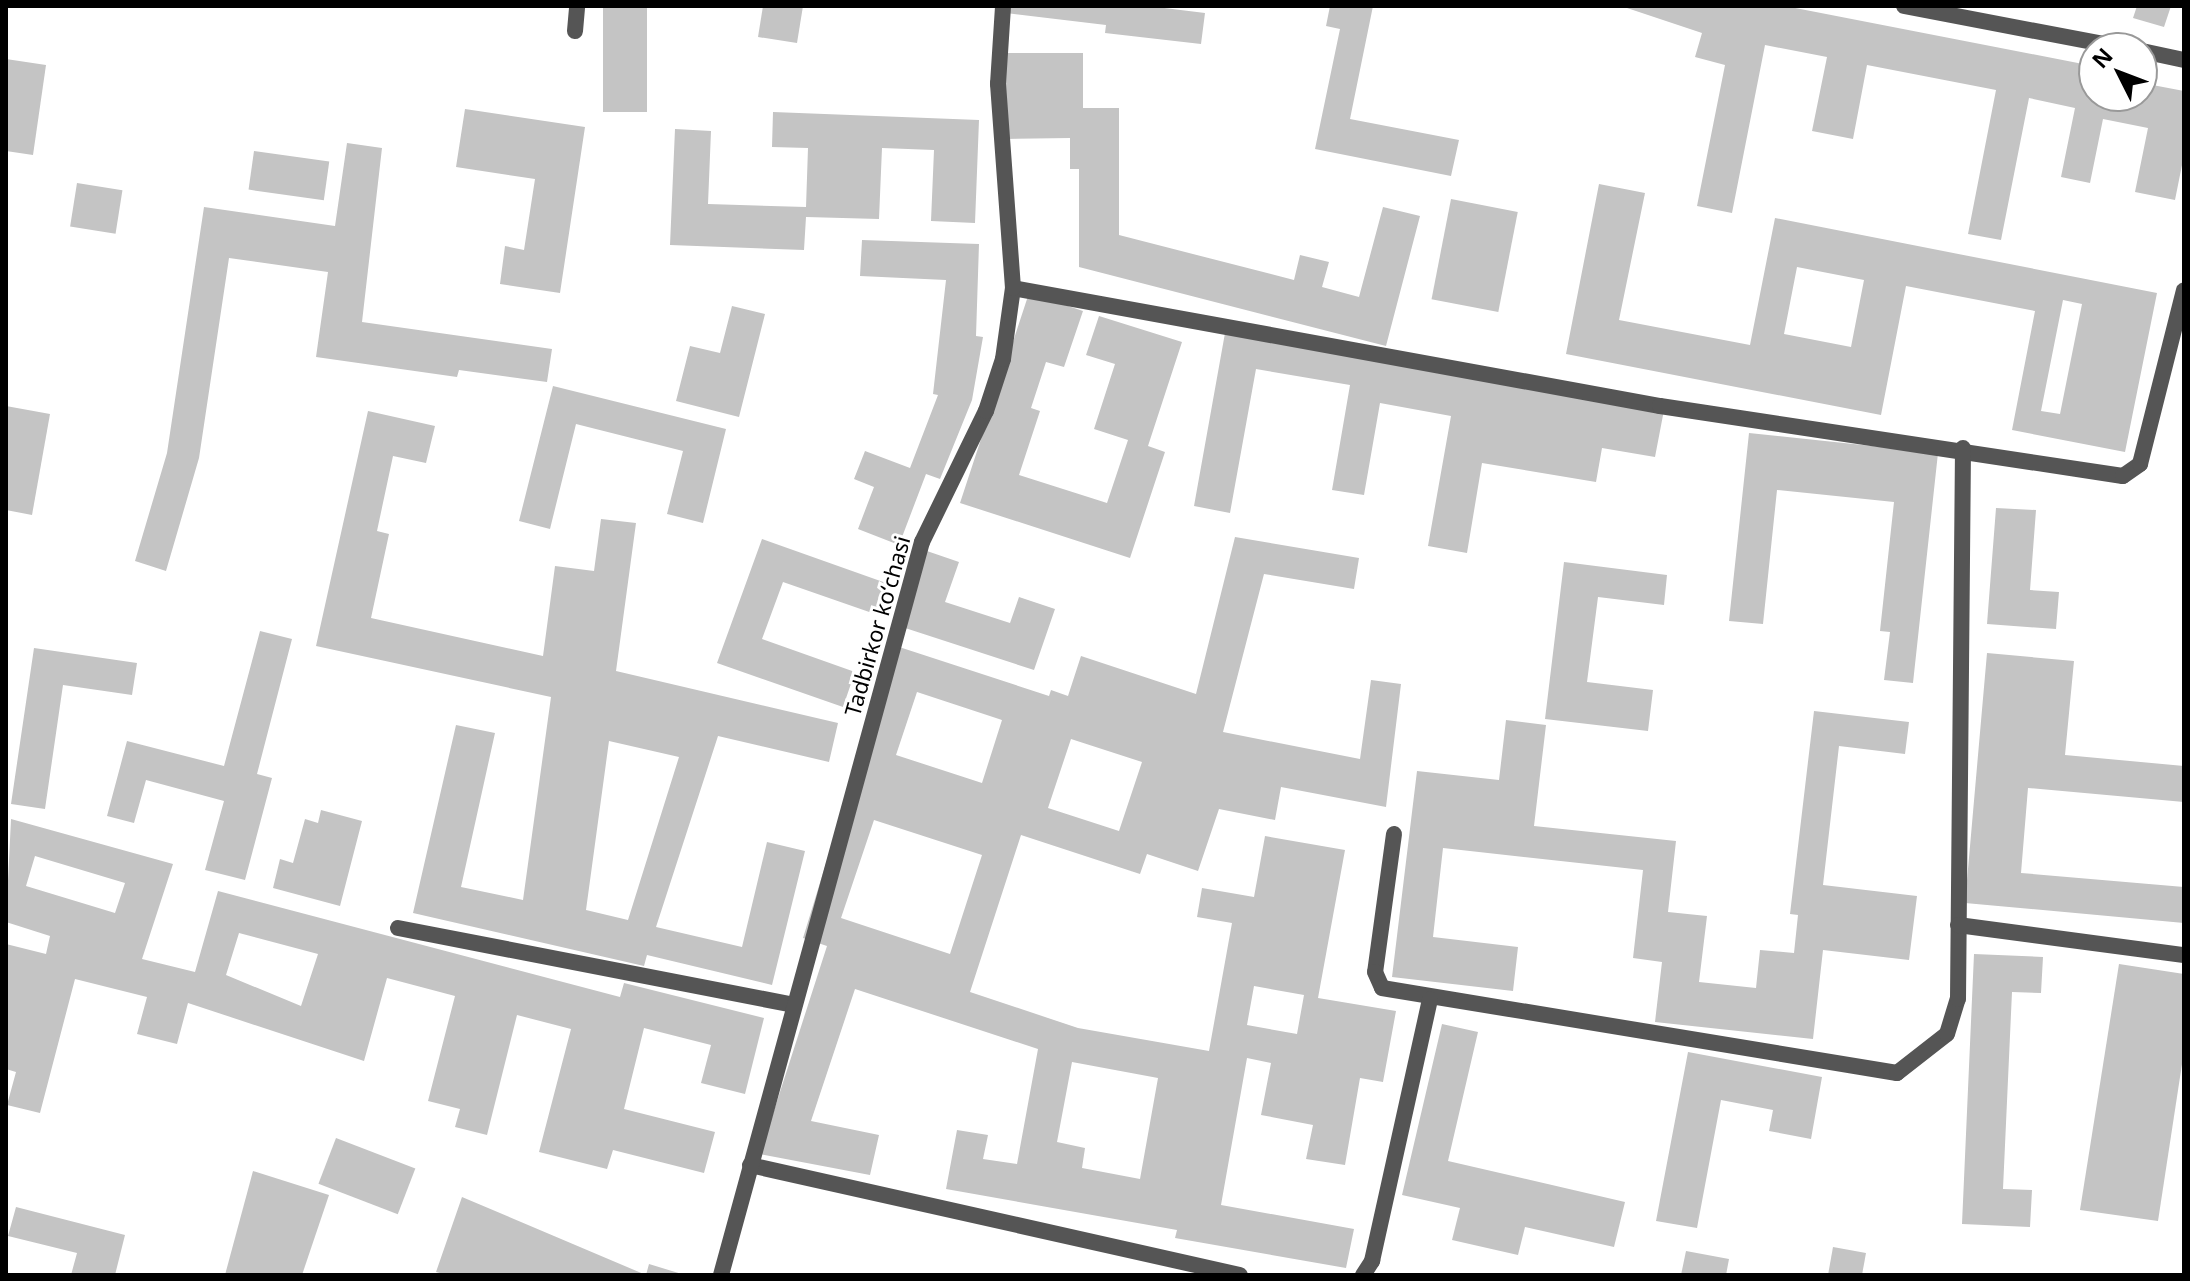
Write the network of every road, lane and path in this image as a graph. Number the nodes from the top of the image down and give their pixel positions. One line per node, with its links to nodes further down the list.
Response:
1 (577, 6): 4 (street)
2 (1003, 6): 8 (street, Tadbirkor koʻchasi)
3 (1904, 6): 5 (street)
4 (575, 31)
5 (2078, 39)
6 (2158, 54): 7 (street)
7 (2184, 60)
8 (1013, 288): 10 (street); 16 (street, Tadbirkor koʻchasi)
9 (2184, 290): 10 (street)
10 (1963, 448): 12 (street)
11 (1394, 834): 15 (street)
12 (1958, 925): 14 (street); 15 (street)
13 (398, 928): 16 (street)
14 (2184, 955)
15 (1430, 999): 20 (street)
16 (794, 1005): 17 (street, Tadbirkor koʻchasi)
17 (750, 1165): 18 (street, Tadbirkor koʻchasi); 19 (street)
18 (721, 1275)
19 (1240, 1275)
20 (1363, 1275)

